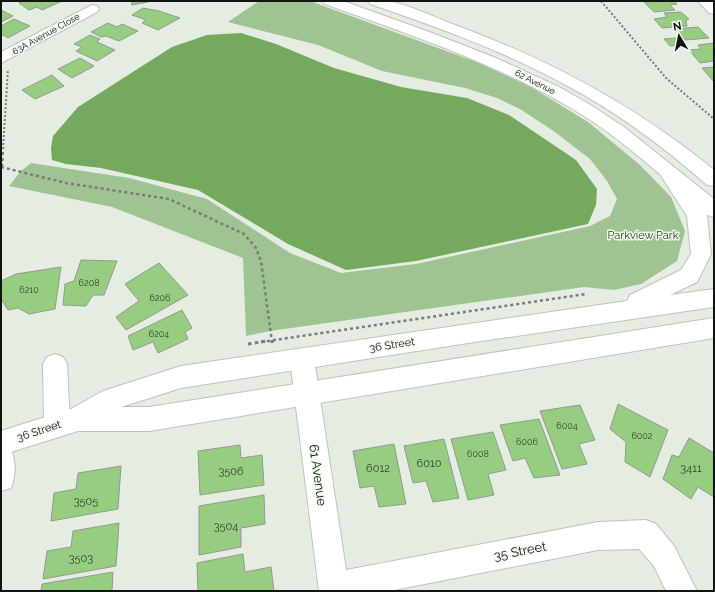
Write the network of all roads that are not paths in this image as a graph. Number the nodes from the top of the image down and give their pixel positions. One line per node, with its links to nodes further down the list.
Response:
1 (330, 1): 7 (street, 62 Avenue)
2 (375, 1): 8 (street, 62 Avenue)
3 (705, 1): 5 (street)
4 (92, 9): 6 (street, 63A Avenue Close)
5 (714, 10)
6 (4, 64)
7 (667, 171): 9 (street, 62 Avenue); 11 (street)
8 (714, 180)
9 (714, 210)
10 (714, 298): 11 (street, 36 Street)
11 (586, 305): 15 (street, 36 Street)
12 (714, 328): 13 (street, 36 Street)
13 (665, 335): 14 (street); 17 (street, 36 Street)
14 (714, 337)
15 (302, 359): 17 (street, 61 Avenue); 18 (street, 36 Street)
16 (55, 364): 18 (street)
17 (306, 392): 18 (street, 36 Street); 22 (street, 61 Avenue)
18 (67, 422): 19 (street, 36 Street)
19 (1, 443)
20 (1, 456): 21 (street)
21 (1, 478)
22 (333, 589): 23 (street, 35 Street)
23 (681, 589)

